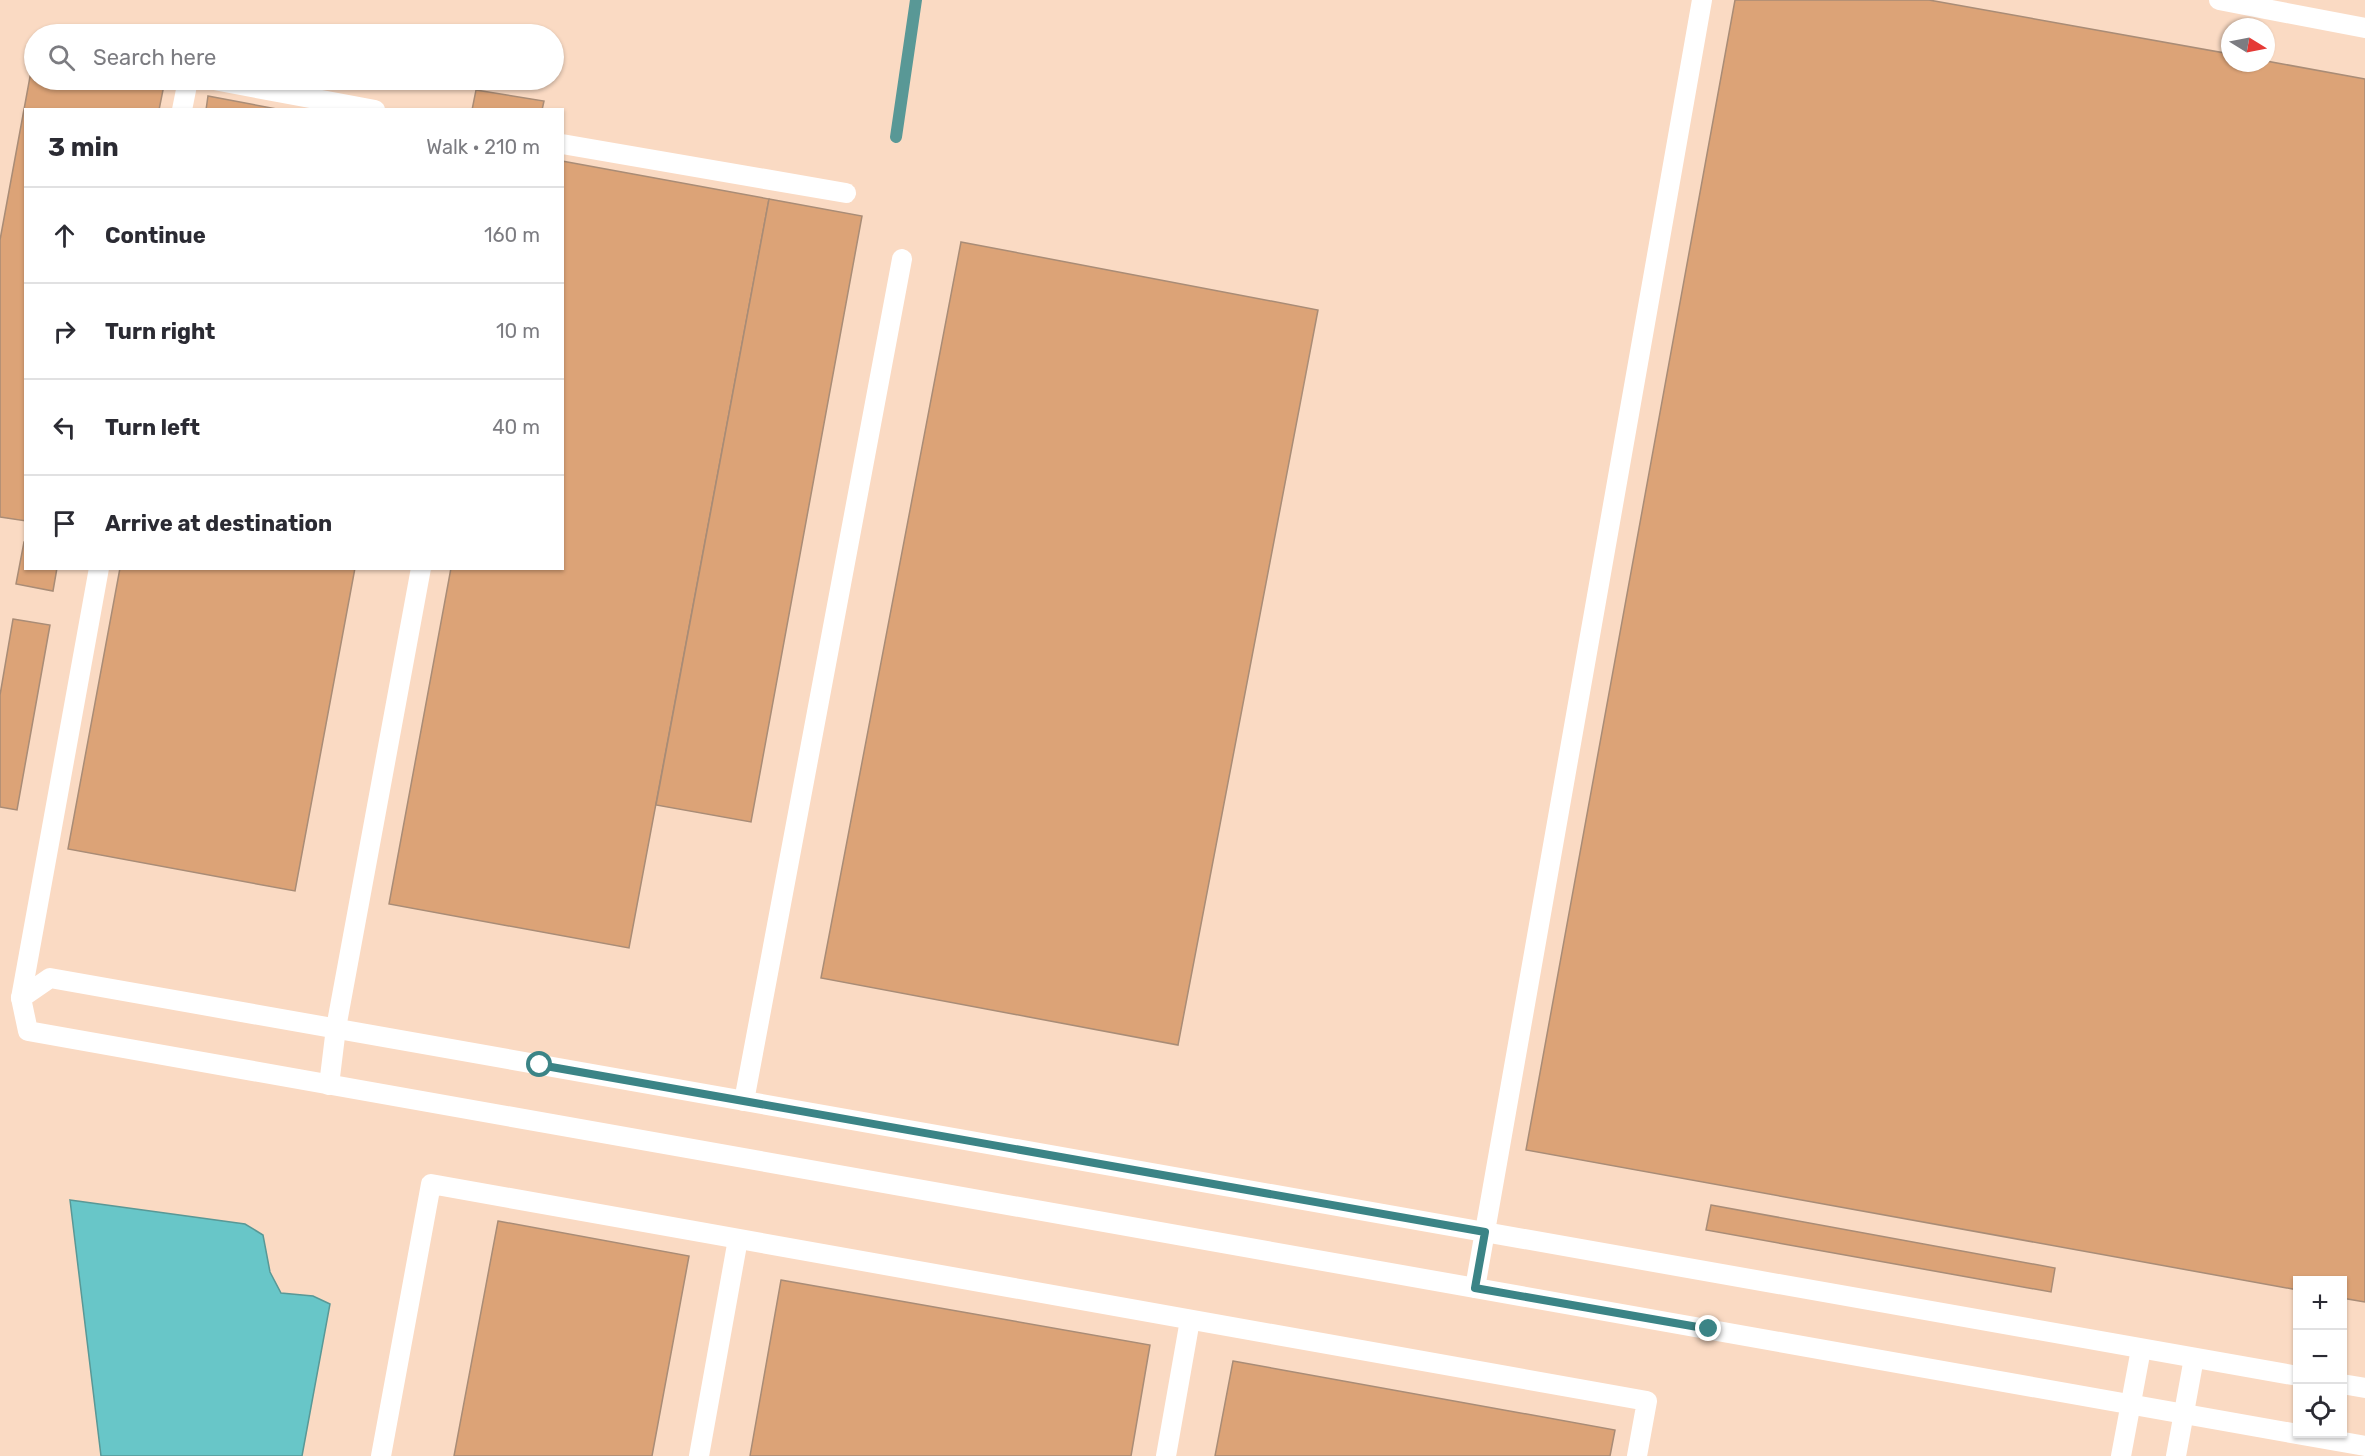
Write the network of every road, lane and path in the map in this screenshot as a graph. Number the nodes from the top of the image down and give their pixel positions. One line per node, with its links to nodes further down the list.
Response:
1 (1702, 0): 17 (lane)
2 (2219, 0): 3 (lane)
3 (2365, 28)
4 (186, 90): 6 (lane)
5 (268, 90): 7 (lane)
6 (182, 108)
7 (364, 108)
8 (564, 144): 9 (lane)
9 (846, 193)
10 (902, 259): 16 (lane)
11 (99, 570): 13 (lane)
12 (421, 570): 14 (lane)
13 (21, 998): 14 (lane); 15 (lane)
14 (336, 1028): 15 (lane); 16 (lane)
15 (329, 1085): 19 (lane)
16 (744, 1101): 17 (lane)
17 (1485, 1232): 19 (lane); 21 (lane)
18 (738, 1239): 20 (lane); 29 (lane); 30 (lane)
19 (1475, 1288): 26 (lane)
20 (1191, 1320): 31 (lane); 32 (lane)
21 (2141, 1349): 22 (lane); 26 (lane)
22 (2194, 1358): 23 (lane); 27 (lane)
23 (2293, 1375)
24 (2347, 1385): 25 (lane)
25 (2365, 1388)
26 (2131, 1404): 27 (lane); 33 (lane)
27 (2184, 1414): 28 (lane); 34 (lane)
28 (2365, 1446)
29 (381, 1456)
30 (699, 1456)
31 (1166, 1456)
32 (1637, 1456)
33 (2121, 1456)
34 (2176, 1456)

